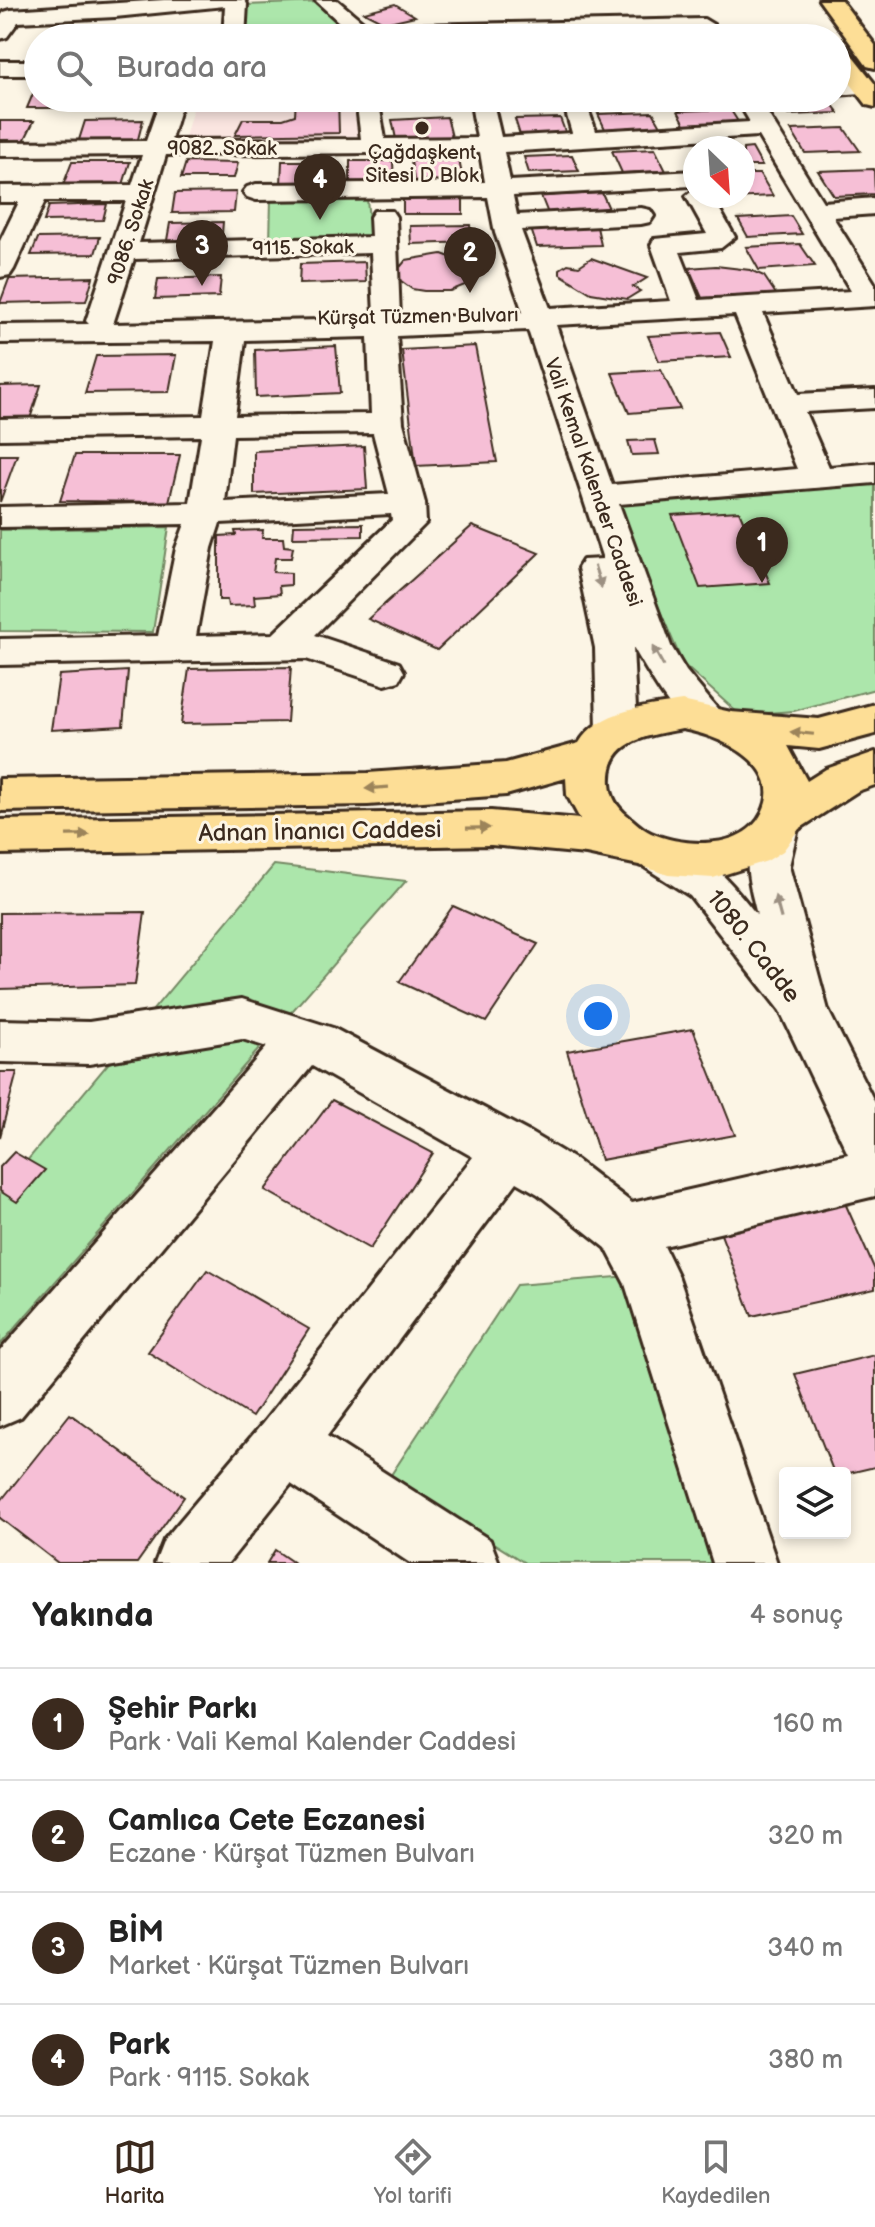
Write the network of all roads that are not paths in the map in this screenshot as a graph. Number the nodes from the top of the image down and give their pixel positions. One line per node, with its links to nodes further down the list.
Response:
1 (227, 0): 5 (street); 10 (street)
2 (325, 0): 6 (street)
3 (689, 0): 7 (street)
4 (830, 0): 8 (main road)
5 (235, 24)
6 (351, 24)
7 (703, 24)
8 (848, 24)
9 (851, 28): 11 (main road)
10 (0, 33)
11 (875, 61)
12 (0, 68): 13 (street)
13 (24, 68)
14 (851, 69): 15 (main road)
15 (870, 93)
16 (168, 112): 28 (street, 9086. Sokak)
17 (369, 112): 25 (street)
18 (484, 112): 24 (street, Vali Kemal Kalender Caddesi)
19 (578, 112): 23 (street)
20 (756, 112): 21 (street)
21 (766, 128): 22 (street, 9082. Sokak); 40 (street)
22 (670, 133): 23 (street, 9082. Sokak); 29 (street)
23 (586, 138): 24 (street, 9082. Sokak)
24 (492, 145): 25 (street, 9082. Sokak); 32 (street, Vali Kemal Kalender Caddesi)
25 (374, 147): 26 (street, 9082. Sokak)
26 (258, 148): 28 (street, 9082. Sokak); 33 (street)
27 (0, 149): 28 (street, 9082. Sokak)
28 (157, 149): 35 (street, 9086. Sokak)
29 (683, 161)
30 (623, 181): 31 (street); 32 (street); 41 (street)
31 (683, 186)
32 (499, 189): 34 (street); 42 (street, Vali Kemal Kalender Caddesi)
33 (256, 192): 34 (street); 45 (street)
34 (381, 192): 43 (street)
35 (142, 193): 37 (street); 46 (street, 9086. Sokak)
36 (0, 194): 37 (street)
37 (36, 194): 47 (street)
38 (875, 206): 40 (street)
39 (706, 208): 44 (street)
40 (815, 210): 48 (street)
41 (641, 216): 42 (street); 44 (street)
42 (507, 228): 51 (street, Vali Kemal Kalender Caddesi)
43 (385, 245): 45 (street, 9115. Sokak); 54 (street)
44 (664, 245): 50 (street)
45 (251, 248): 46 (street, 9115. Sokak)
46 (125, 251): 52 (street, 9086. Sokak)
47 (3, 254)
48 (872, 303): 49 (street, Kürşat Tüzmen Bulvarı)
49 (746, 307): 50 (street, Kürşat Tüzmen Bulvarı); 58 (street)
50 (688, 309): 51 (street, Kürşat Tüzmen Bulvarı)
51 (524, 317): 54 (street, Kürşat Tüzmen Bulvarı); 64 (street, Vali Kemal Kalender Caddesi); 74 (street, Vali Kemal Kalender Caddesi, one-way to 74)
52 (101, 321): 53 (street, Kürşat Tüzmen Bulvarı); 54 (street, Kürşat Tüzmen Bulvarı)
53 (0, 322)
54 (385, 322): 55 (street, Kürşat Tüzmen Bulvarı); 59 (street)
55 (231, 332): 56 (street, Kürşat Tüzmen Bulvarı); 60 (street)
56 (0, 334)
57 (875, 399): 58 (street)
58 (786, 404): 63 (street)
59 (387, 423): 60 (street); 65 (street)
60 (217, 427): 61 (street); 66 (street)
61 (0, 429)
62 (875, 473): 63 (street)
63 (816, 476): 64 (street)
64 (598, 496): 73 (street, Vali Kemal Kalender Caddesi, one-way to 64)
65 (408, 503): 66 (street); 68 (street)
66 (206, 513): 67 (street); 69 (street)
67 (0, 517)
68 (283, 647): 69 (street); 71 (street)
69 (174, 649): 70 (street)
70 (0, 652)
71 (385, 672)
72 (875, 719): 73 (main road, one-way to 73)
73 (717, 722): 74 (main road); 77 (main road)
74 (604, 742): 76 (main road, Adnan İnanıcı Caddesi, one-way to 76); 79 (main road)
75 (875, 768): 77 (main road)
76 (0, 795)
77 (780, 824): 79 (main road); 80 (street, 1080. Cadde, one-way to 77)
78 (0, 837): 79 (main road, Adnan İnanıcı Caddesi, one-way to 79)
79 (650, 852): 80 (street, 1080. Cadde)
80 (804, 1010): 84 (street, 1080. Cadde)
81 (0, 1041): 82 (street)
82 (316, 1043): 83 (street); 87 (street)
83 (511, 1149): 86 (street); 88 (street)
84 (875, 1156)
85 (875, 1172): 86 (street)
86 (625, 1230): 91 (street)
87 (0, 1396)
88 (284, 1444): 89 (street); 90 (street)
89 (187, 1563)
90 (467, 1563)
91 (745, 1563)

